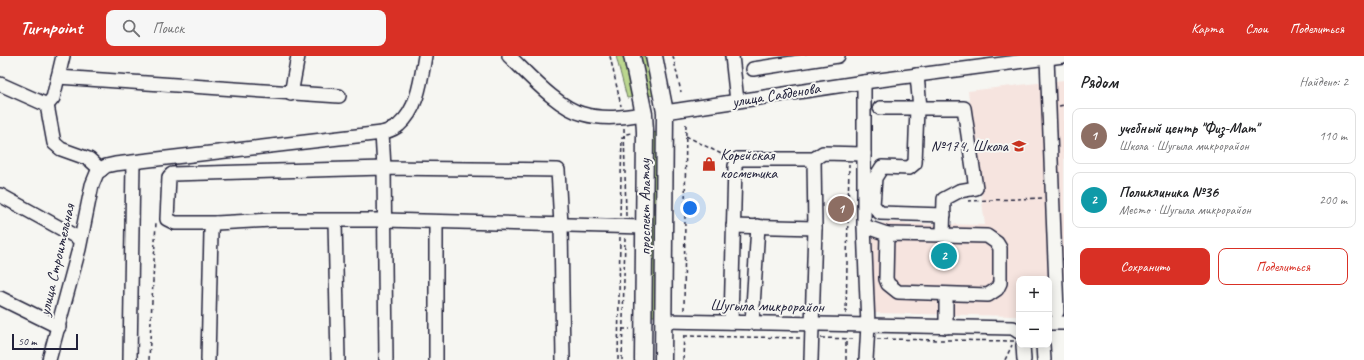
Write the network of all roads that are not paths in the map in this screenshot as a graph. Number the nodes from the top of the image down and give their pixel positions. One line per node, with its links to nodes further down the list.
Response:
1 (63, 56): 15 (street)
2 (298, 56): 18 (street)
3 (425, 56): 26 (street)
4 (509, 56): 25 (street, улица Сабденова)
5 (632, 56): 25 (main road, проспект Алатау)
6 (654, 56): 24 (main road, проспект Алатау)
7 (732, 56): 20 (street)
8 (838, 56): 10 (street)
9 (1063, 56): 11 (street, улица Сабденова)
10 (813, 58): 13 (street)
11 (1047, 58): 12 (street, улица Сабденова); 49 (street)
12 (1018, 59): 14 (street, улица Сабденова)
13 (753, 68)
14 (917, 75): 16 (street, улица Сабденова); 23 (street)
15 (58, 77): 18 (street); 21 (street)
16 (864, 82): 20 (street, улица Сабденова); 27 (street)
17 (0, 84): 21 (street)
18 (291, 94): 19 (street)
19 (339, 96)
20 (737, 101): 24 (street, улица Сабденова)
21 (47, 105): 31 (street)
22 (880, 108): 23 (street)
23 (919, 108): 33 (street); 33 (street)
24 (665, 112): 25 (main road, улица Сабденова); 50 (main road, проспект Алатау)
25 (644, 114): 42 (main road, проспект Алатау)
26 (382, 134): 29 (street); 30 (street)
27 (864, 154): 28 (street); 41 (street)
28 (814, 159): 39 (street); 43 (street)
29 (133, 163): 31 (street); 62 (street)
30 (384, 168): 34 (street); 37 (street); 38 (street)
31 (101, 170): 46 (street, улица Строительная)
32 (0, 195): 46 (street)
33 (944, 215): 45 (street)
34 (384, 220): 35 (street); 36 (street); 65 (street)
35 (335, 221): 37 (street); 64 (street)
36 (436, 222): 38 (street); 66 (street)
37 (216, 223): 63 (street)
38 (560, 225): 42 (street); 67 (street)
39 (733, 226): 40 (street); 51 (street)
40 (758, 226): 43 (street); 52 (street)
41 (864, 226): 44 (street); 54 (street)
42 (644, 227): 53 (main road, проспект Алатау)
43 (815, 228): 58 (street)
44 (888, 234): 45 (street); 47 (street)
45 (943, 235): 47 (street)
46 (80, 239): 55 (street, улица Строительная)
47 (946, 294): 56 (street)
48 (0, 298): 55 (street)
49 (1055, 314)
50 (664, 321): 51 (street, Шугыла микрорайон); 53 (main road); 69 (main road, проспект Алатау)
51 (731, 322): 52 (street, Шугыла микрорайон)
52 (752, 323): 58 (street, Шугыла микрорайон)
53 (640, 325): 68 (main road, проспект Алатау)
54 (868, 325): 56 (street, Шугыла микрорайон); 58 (street, Шугыла микрорайон); 71 (street)
55 (59, 327): 61 (street, улица Строительная)
56 (946, 327): 57 (street, Шугыла микрорайон)
57 (1016, 330)
58 (812, 331): 70 (street)
59 (1023, 348): 72 (street)
60 (1043, 348): 73 (street)
61 (49, 360)
62 (130, 360)
63 (208, 360)
64 (338, 360)
65 (386, 360)
66 (436, 360)
67 (563, 360)
68 (643, 360)
69 (663, 360)
70 (811, 360)
71 (866, 360)
72 (1024, 360)
73 (1044, 360)

